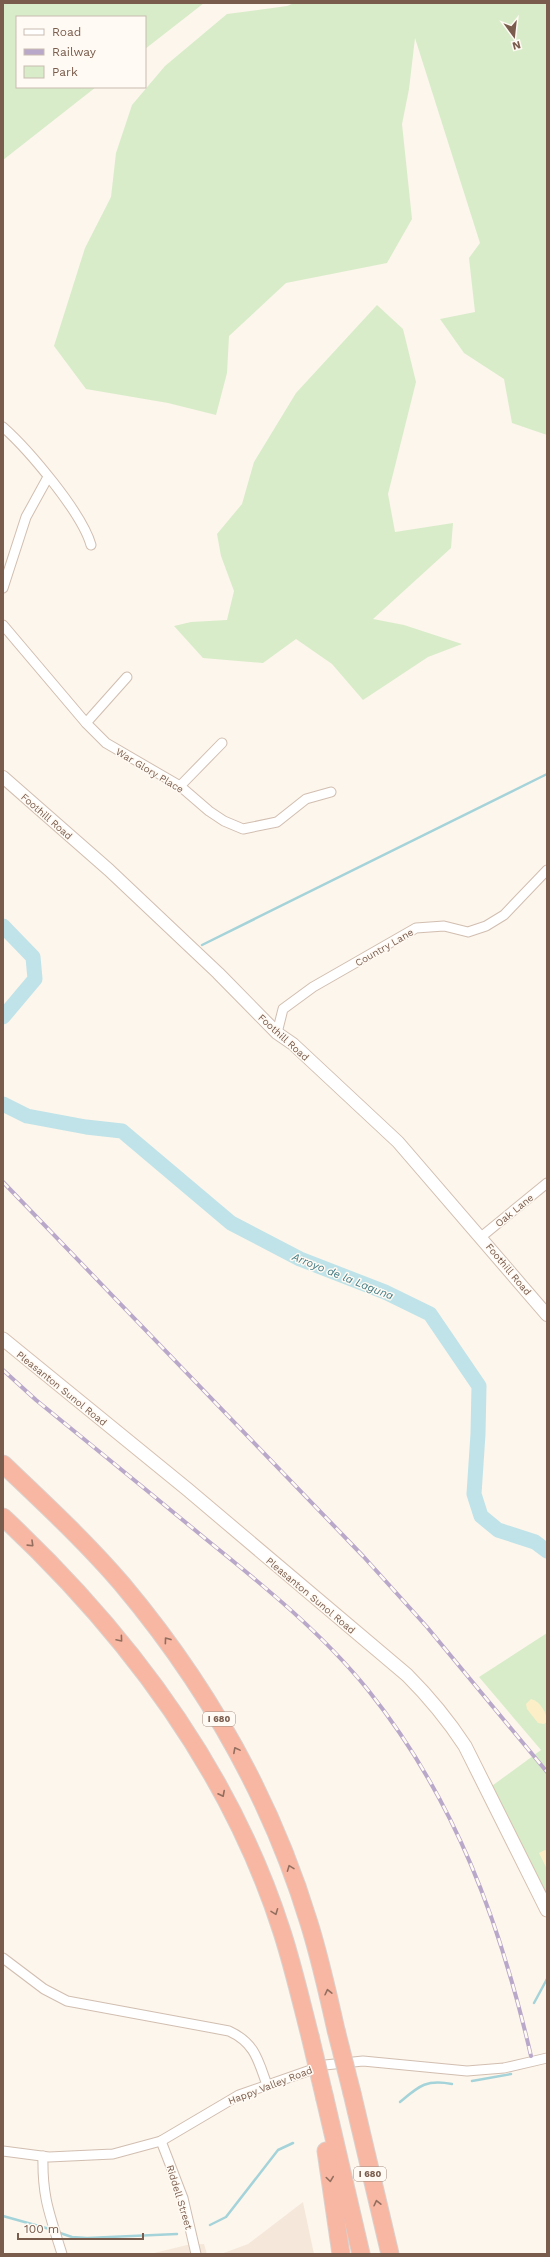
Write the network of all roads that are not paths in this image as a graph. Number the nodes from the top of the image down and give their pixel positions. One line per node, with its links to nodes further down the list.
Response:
1 (3, 427): 2 (street)
2 (48, 477): 3 (street); 4 (street)
3 (92, 545)
4 (3, 588)
5 (3, 625): 7 (street, War Glory Place)
6 (127, 677): 7 (street)
7 (86, 723): 10 (street, War Glory Place)
8 (222, 743): 10 (street)
9 (3, 777): 13 (street, Foothill Road)
10 (180, 786): 11 (street, War Glory Place)
11 (331, 792)
12 (547, 870): 13 (street, Country Lane)
13 (277, 1033): 15 (street, Foothill Road)
14 (547, 1183): 15 (street, Oak Lane)
15 (481, 1237): 16 (street, Foothill Road)
16 (547, 1315)
17 (3, 1339): 20 (main road, Pleasanton Sunol Road)
18 (3, 1464): 28 (highway, I 680, one-way to 18, bridge)
19 (3, 1517): 24 (highway, I 680, one-way to 24, bridge)
20 (547, 1910)
21 (3, 1958): 23 (street)
22 (547, 2058): 23 (street, Happy Valley Road)
23 (267, 2084): 25 (street, Happy Valley Road)
24 (325, 2098): 31 (highway, one-way to 31); 32 (highway, I 680)
25 (161, 2141): 27 (street, Happy Valley Road); 30 (street, Riddell Street)
26 (3, 2151): 27 (street, Happy Valley Road)
27 (43, 2156): 29 (street)
28 (383, 2228): 33 (highway, I 680); 34 (highway)
29 (61, 2253)
30 (196, 2254)
31 (341, 2254)
32 (361, 2254)
33 (390, 2254)
34 (394, 2254)

